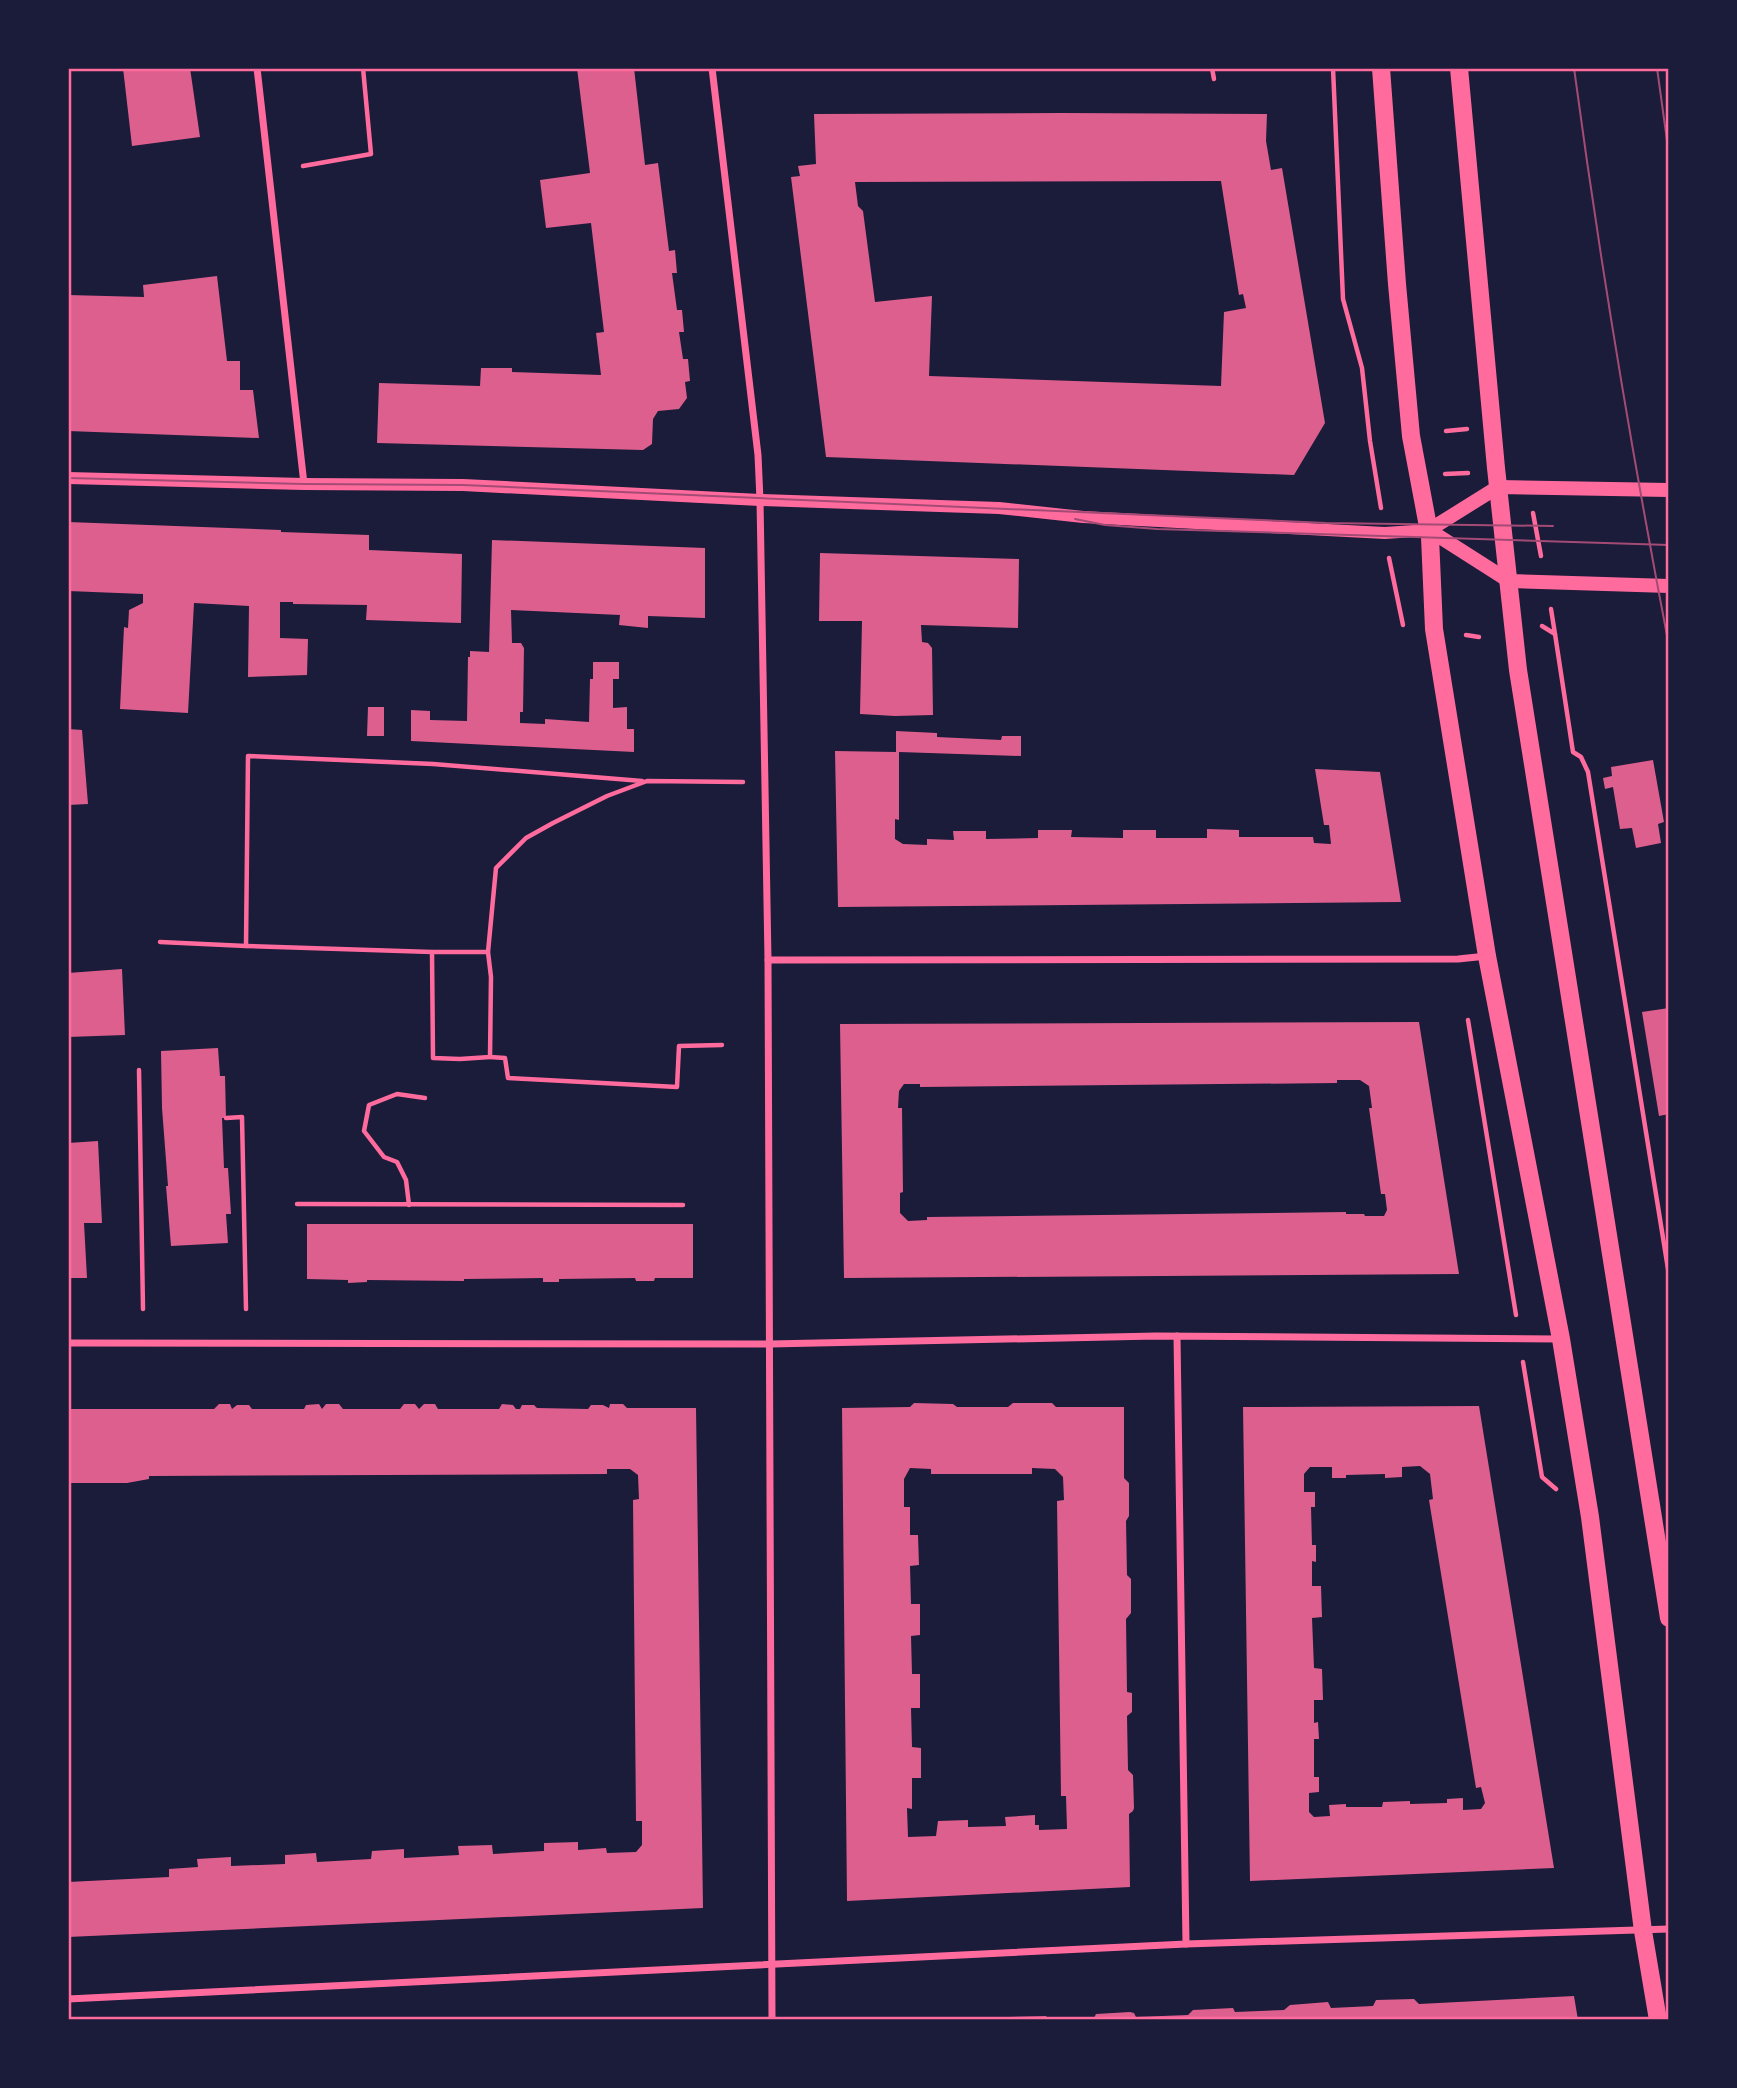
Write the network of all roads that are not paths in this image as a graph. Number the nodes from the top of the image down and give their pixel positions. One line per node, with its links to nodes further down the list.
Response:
1 (257, 68): 6 (street)
2 (712, 68): 9 (street)
3 (1381, 68): 10 (main road)
4 (1460, 68): 7 (main road)
5 (68, 478): 6 (street)
6 (304, 484): 9 (street)
7 (1498, 487): 8 (main road); 10 (main road); 11 (main road)
8 (1669, 489)
9 (760, 499): 10 (street); 14 (street)
10 (1429, 530): 11 (main road); 13 (main road)
11 (1509, 581): 12 (main road); 19 (main road)
12 (1669, 586)
13 (1487, 956): 14 (street); 16 (main road)
14 (768, 960): 18 (street)
15 (1177, 1336): 16 (street); 18 (street); 22 (street)
16 (1561, 1339): 21 (main road)
17 (68, 1343): 18 (street)
18 (770, 1344): 23 (street)
19 (1669, 1618)
20 (1669, 1929): 21 (street)
21 (1643, 1931): 22 (street); 26 (main road)
22 (1186, 1944): 23 (street)
23 (772, 1964): 24 (street); 25 (street)
24 (68, 1999)
25 (772, 2020)
26 (1658, 2020)

